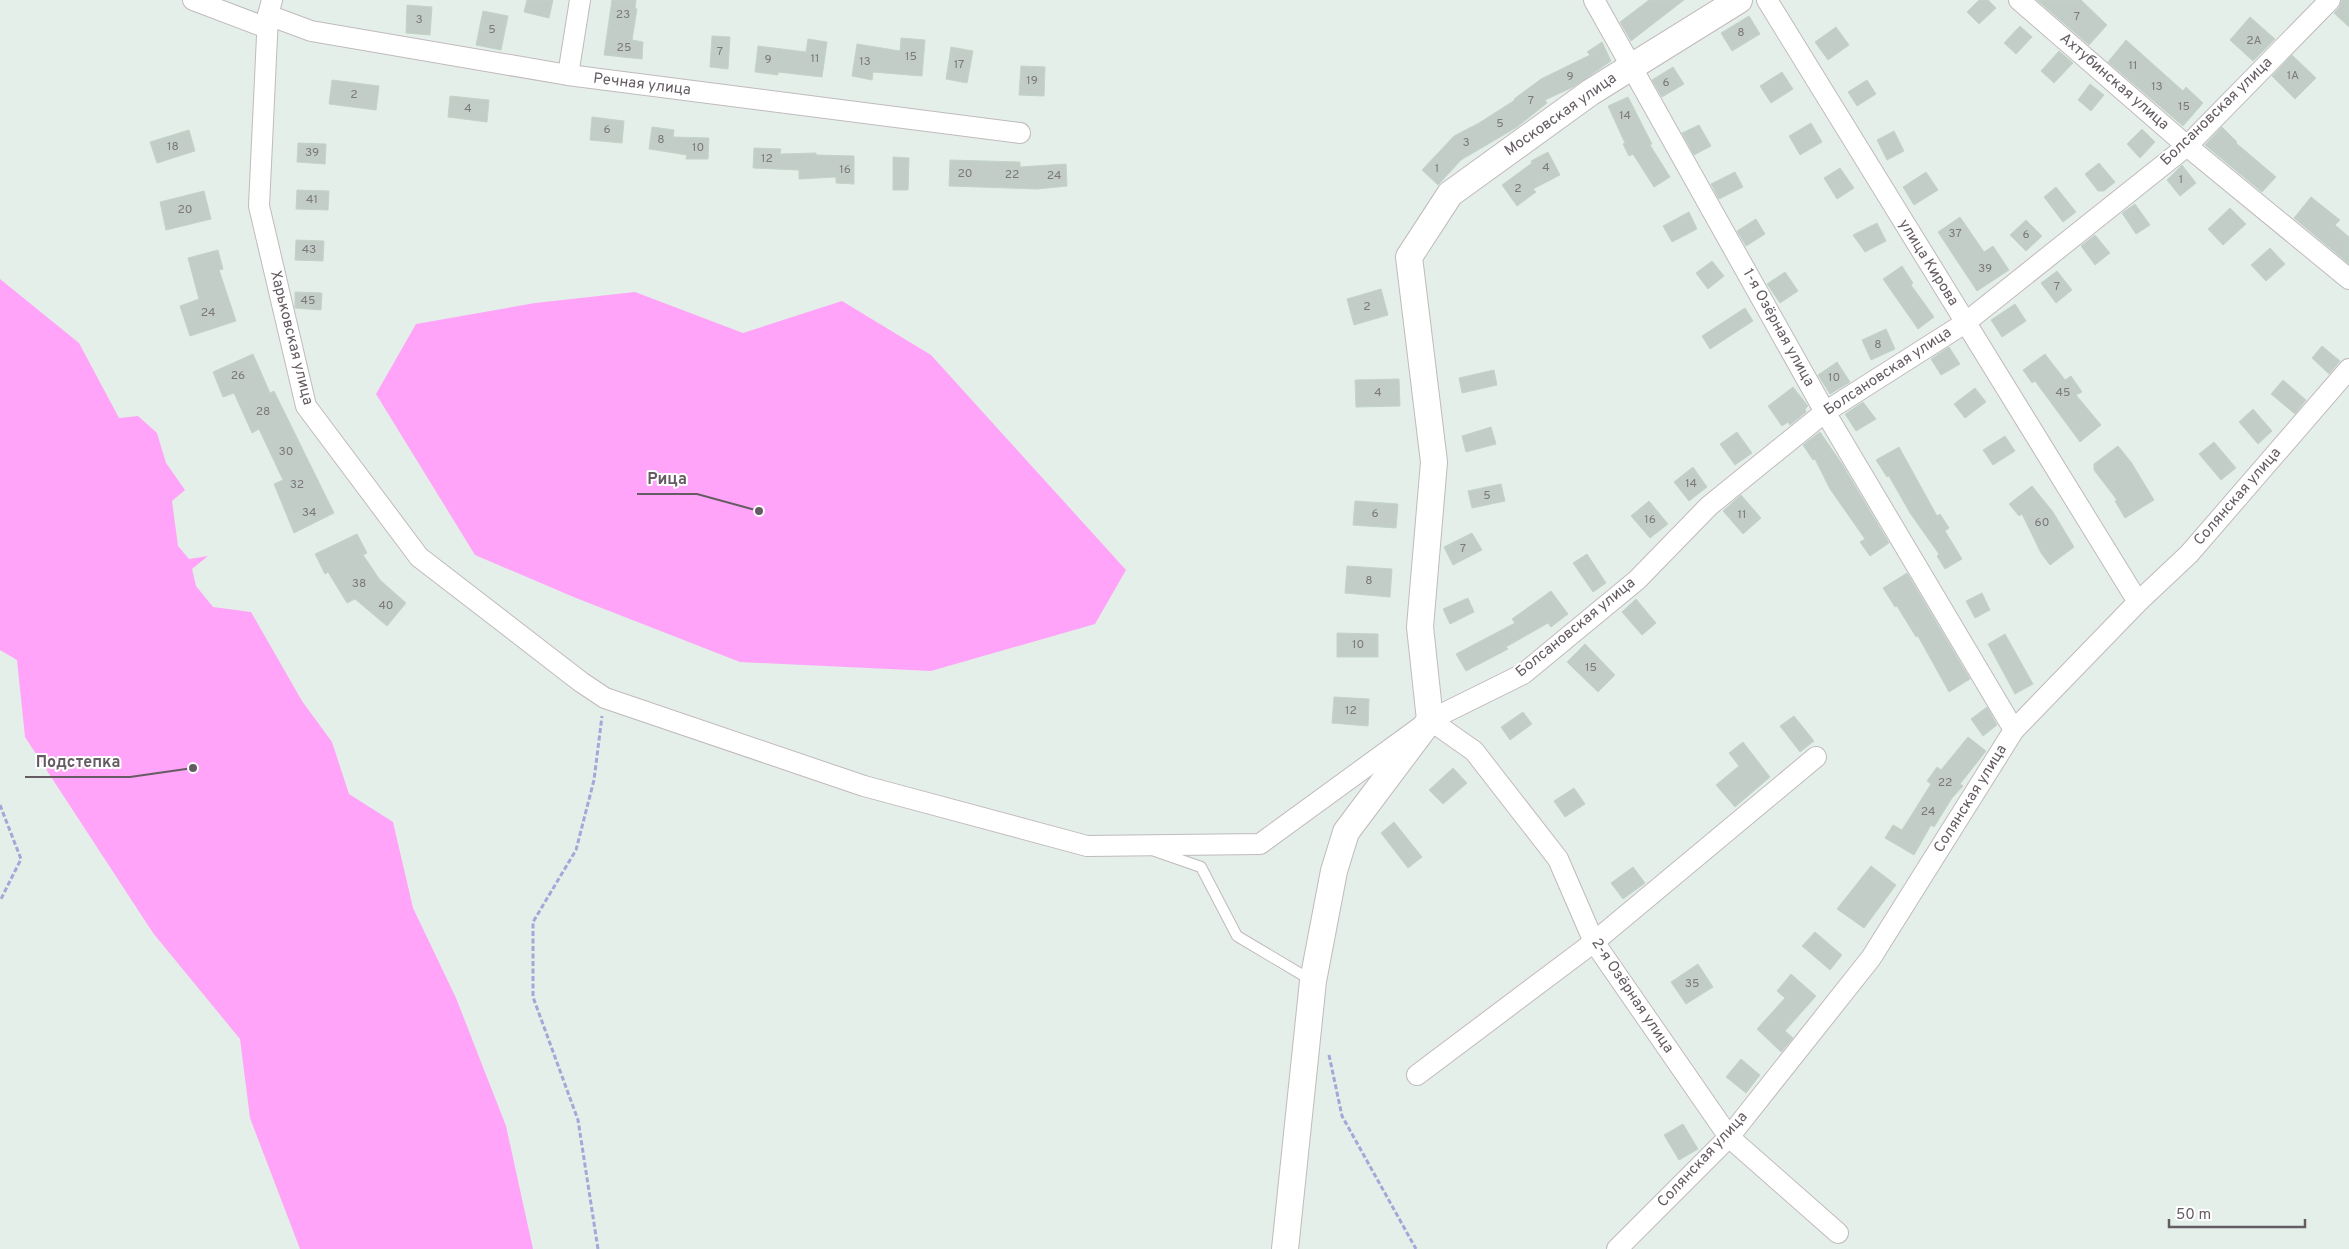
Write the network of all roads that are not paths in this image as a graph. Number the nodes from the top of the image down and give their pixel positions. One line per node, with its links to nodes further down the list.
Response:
1 (193, 0): 8 (street, Речная улица)
2 (580, 0): 10 (street)
3 (1594, 0): 9 (street, 1-я Озёрная улица)
4 (1739, 0): 9 (street, Московская улица)
5 (1767, 0): 14 (street, улица Кирова)
6 (2019, 0): 12 (street, Ахтубинская улица)
7 (2330, 0): 12 (street, Болсановская улица)
8 (269, 14): 10 (street, Речная улица); 21 (street, Харьковская улица)
9 (1631, 66): 16 (street, 1-я Озёрная улица); 18 (street, Московская улица)
10 (568, 75): 11 (street, Речная улица)
11 (1020, 133)
12 (2187, 146): 13 (street, Ахтубинская улица); 14 (street, Болсановская улица)
13 (2349, 278)
14 (1965, 323): 16 (street, Болсановская улица); 17 (street, улица Кирова)
15 (2349, 369): 17 (street, Солянская улица)
16 (1825, 412): 18 (street, Болсановская улица); 19 (street, 1-я Озёрная улица)
17 (2138, 602): 19 (street, Солянская улица)
18 (1430, 720): 21 (street, Болсановская улица); 22 (street, 2-я Озёрная улица); 23 (street)
19 (2014, 730): 25 (street, Солянская улица)
20 (1816, 757): 22 (street)
21 (1137, 846): 23 (lane)
22 (1594, 942): 24 (street); 25 (street, 2-я Озёрная улица)
23 (1313, 981): 27 (street)
24 (1418, 1075)
25 (1729, 1137): 26 (street, 2-я Озёрная улица); 28 (street, Солянская улица)
26 (1838, 1233)
27 (1285, 1249)
28 (1617, 1249)

